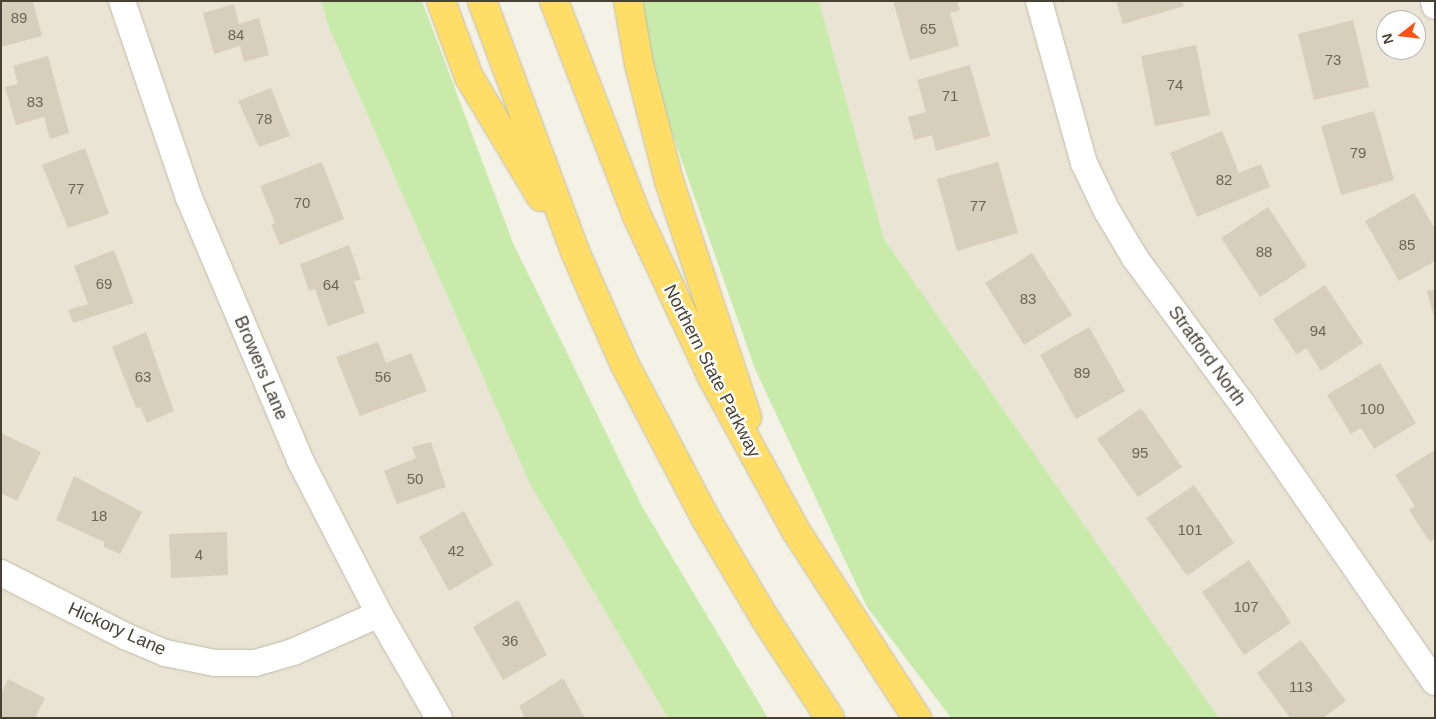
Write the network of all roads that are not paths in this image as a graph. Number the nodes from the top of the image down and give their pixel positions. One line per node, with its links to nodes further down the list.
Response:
1 (122, 1): 12 (street, Browers Lane)
2 (441, 1): 9 (highway)
3 (482, 1): 9 (highway)
4 (554, 1): 10 (highway, Northern State Parkway)
5 (628, 1): 10 (highway)
6 (1039, 1): 13 (street, Stratford North)
7 (1434, 1): 8 (street)
8 (1435, 6)
9 (576, 254): 15 (highway)
10 (768, 482): 16 (highway, Northern State Parkway)
11 (1, 573): 12 (street, Hickory Lane)
12 (379, 614): 14 (street, Browers Lane)
13 (1435, 682)
14 (439, 718)
15 (830, 718)
16 (917, 718)

